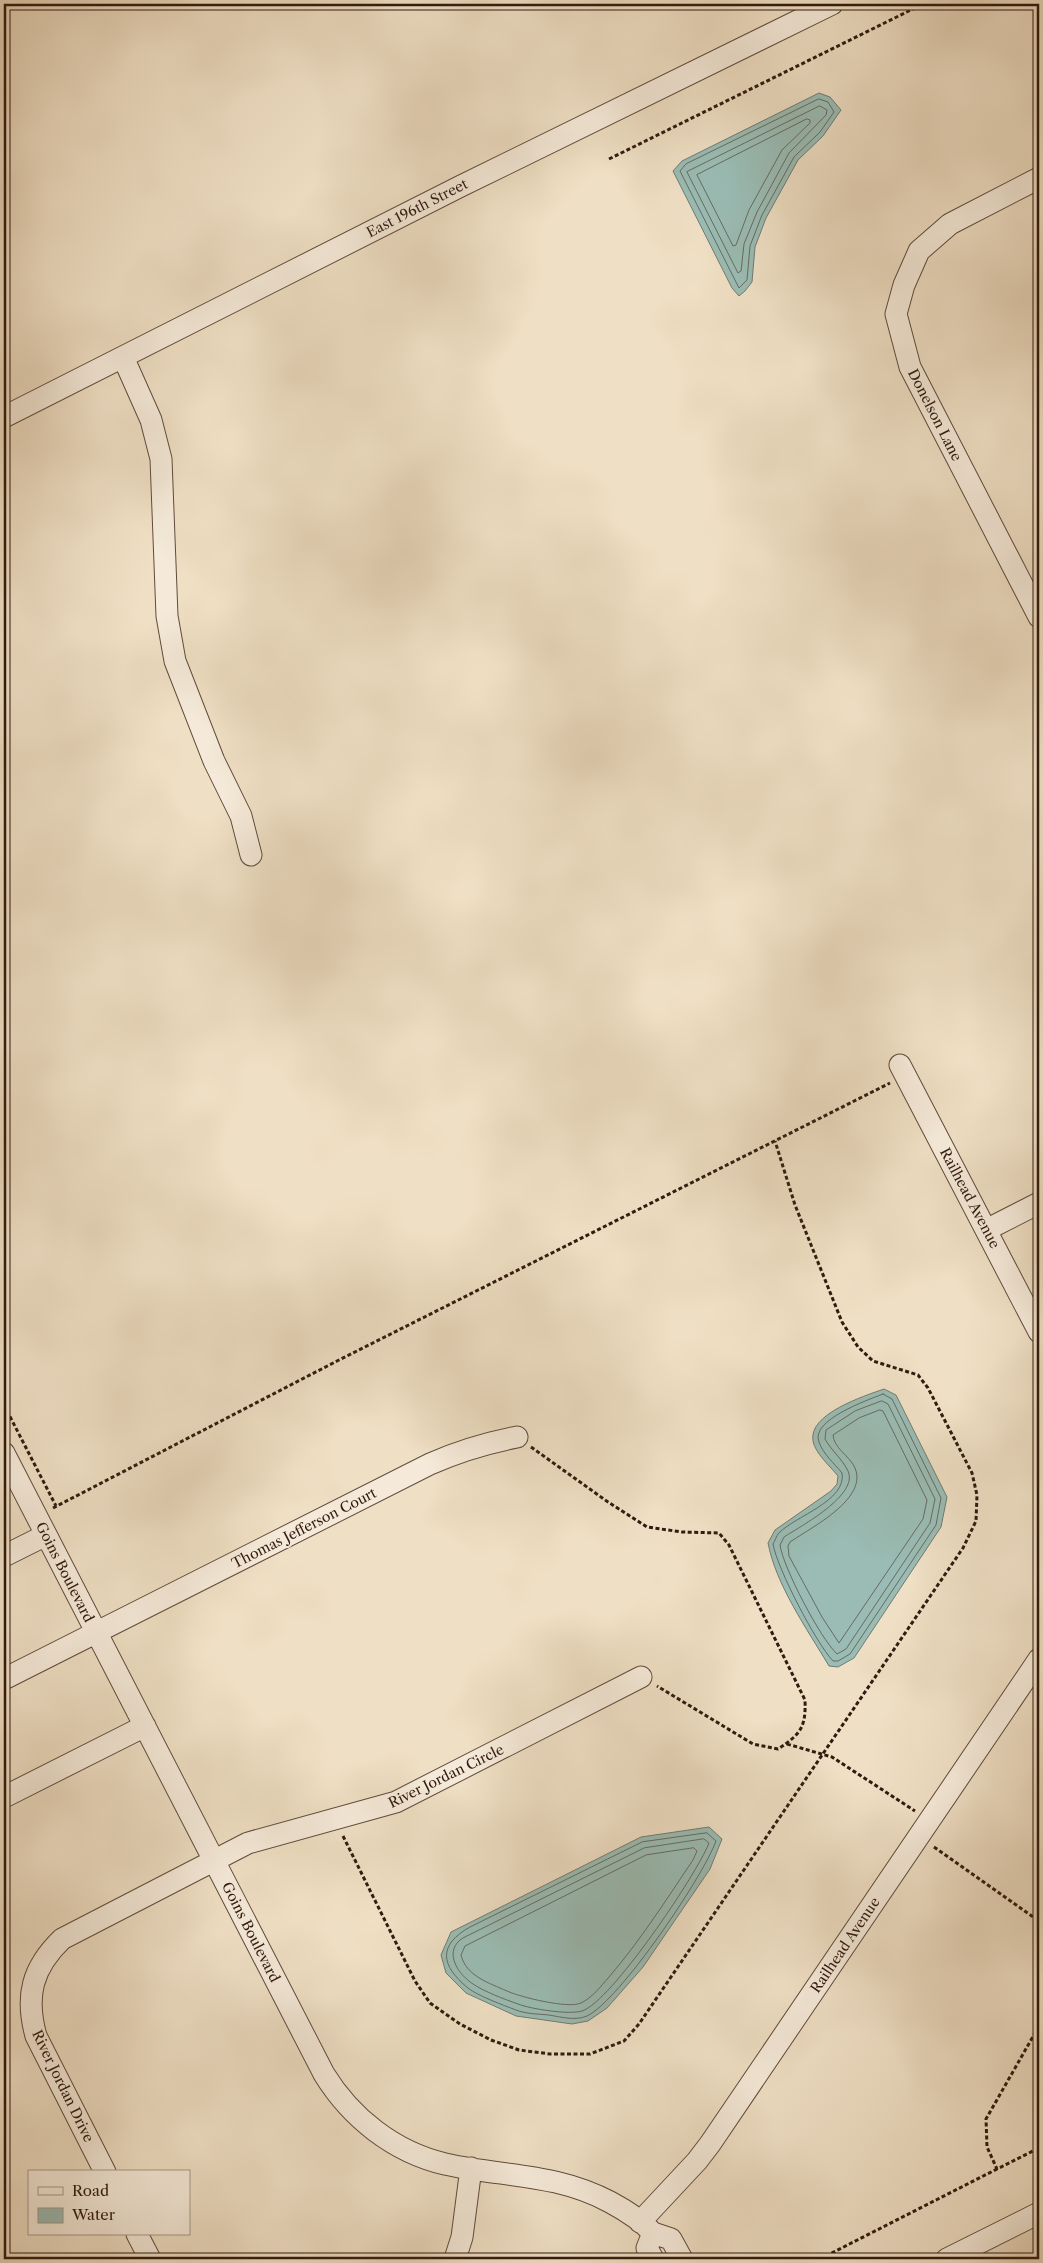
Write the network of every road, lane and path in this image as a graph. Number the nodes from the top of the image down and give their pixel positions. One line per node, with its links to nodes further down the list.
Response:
1 (832, 4): 5 (street, East 196th Street)
2 (923, 4): 3 (path)
3 (609, 159)
4 (1039, 178): 7 (street, Donelson Lane)
5 (123, 357): 6 (street, East 196th Street); 8 (street)
6 (4, 417)
7 (1039, 618)
8 (250, 855)
9 (903, 1070): 10 (path); 12 (street, Railhead Avenue)
10 (775, 1141): 17 (path); 27 (path)
11 (1039, 1203): 12 (street)
12 (986, 1230): 13 (street, Railhead Avenue)
13 (1039, 1332)
14 (4, 1405): 17 (path)
15 (517, 1437): 21 (street, Thomas Jefferson Court); 26 (path)
16 (4, 1453): 18 (street, Goins Boulevard)
17 (56, 1506): 18 (path)
18 (36, 1516): 19 (street, Goins Boulevard)
19 (46, 1535): 20 (street); 21 (street, Goins Boulevard)
20 (4, 1556)
21 (96, 1632): 24 (street, Thomas Jefferson Court); 25 (street, Goins Boulevard)
22 (1039, 1659): 30 (street, Railhead Avenue)
23 (641, 1677): 26 (path); 29 (street, River Jordan Circle)
24 (4, 1679)
25 (145, 1726): 28 (street); 31 (street, Goins Boulevard)
26 (786, 1744): 27 (path)
27 (824, 1754): 29 (path); 30 (path)
28 (4, 1797)
29 (336, 1820): 31 (street, River Jordan Circle)
30 (924, 1829): 32 (path); 39 (street, Railhead Avenue)
31 (214, 1860): 35 (street, Goins Boulevard); 37 (street, River Jordan Drive)
32 (1039, 1920)
33 (1039, 2026): 36 (path)
34 (1039, 2148): 36 (path)
35 (471, 2168): 39 (street, Goins Boulevard); 42 (street)
36 (996, 2169): 45 (path)
37 (104, 2170)
38 (1039, 2213): 46 (street)
39 (646, 2227): 43 (street); 44 (street, Goins Boulevard)
40 (138, 2236): 41 (street)
41 (150, 2259)
42 (455, 2259)
43 (653, 2259)
44 (682, 2259)
45 (820, 2259)
46 (947, 2259)

